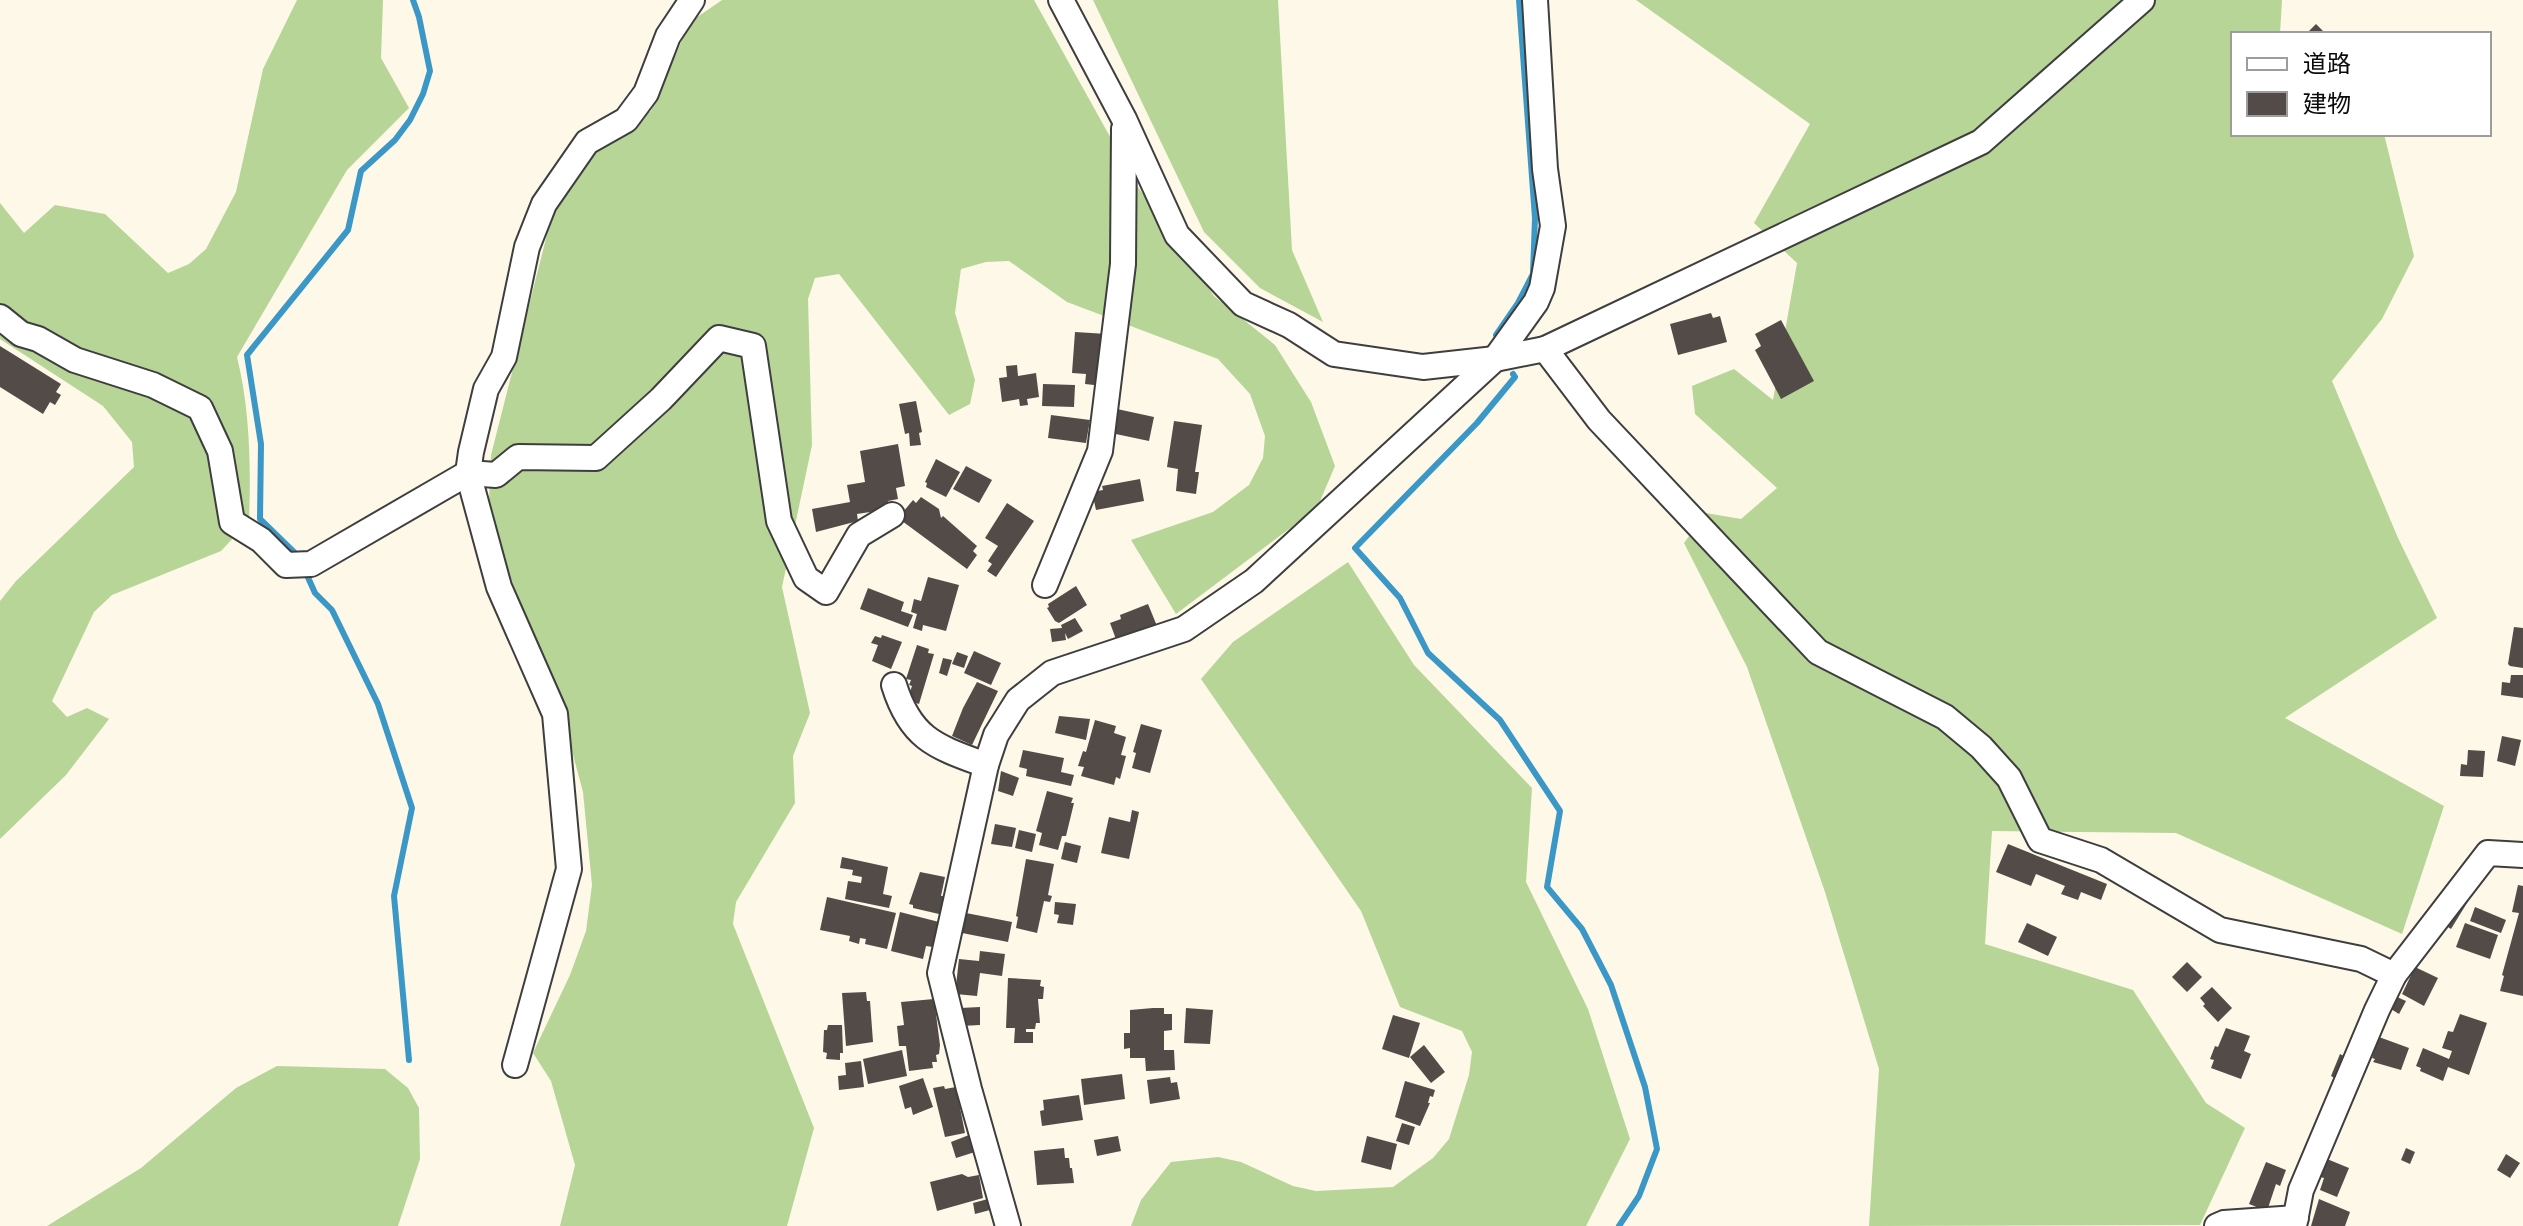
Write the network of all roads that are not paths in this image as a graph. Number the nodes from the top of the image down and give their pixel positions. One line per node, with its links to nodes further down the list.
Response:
1 (692, 0): 9 (street)
2 (1061, 0): 5 (street)
3 (1535, 0): 8 (street)
4 (2142, 0): 7 (street)
5 (1124, 119): 8 (street); 11 (street)
6 (0, 317): 9 (street)
7 (1545, 349): 8 (street); 15 (street)
8 (1495, 359): 13 (street)
9 (468, 473): 10 (street); 16 (street)
10 (892, 515)
11 (1045, 585)
12 (894, 685): 13 (street)
13 (986, 765): 18 (street)
14 (2523, 855): 15 (street)
15 (2394, 975): 17 (street)
16 (515, 1065)
17 (2295, 1222): 19 (street)
18 (1008, 1226)
19 (2217, 1226)

